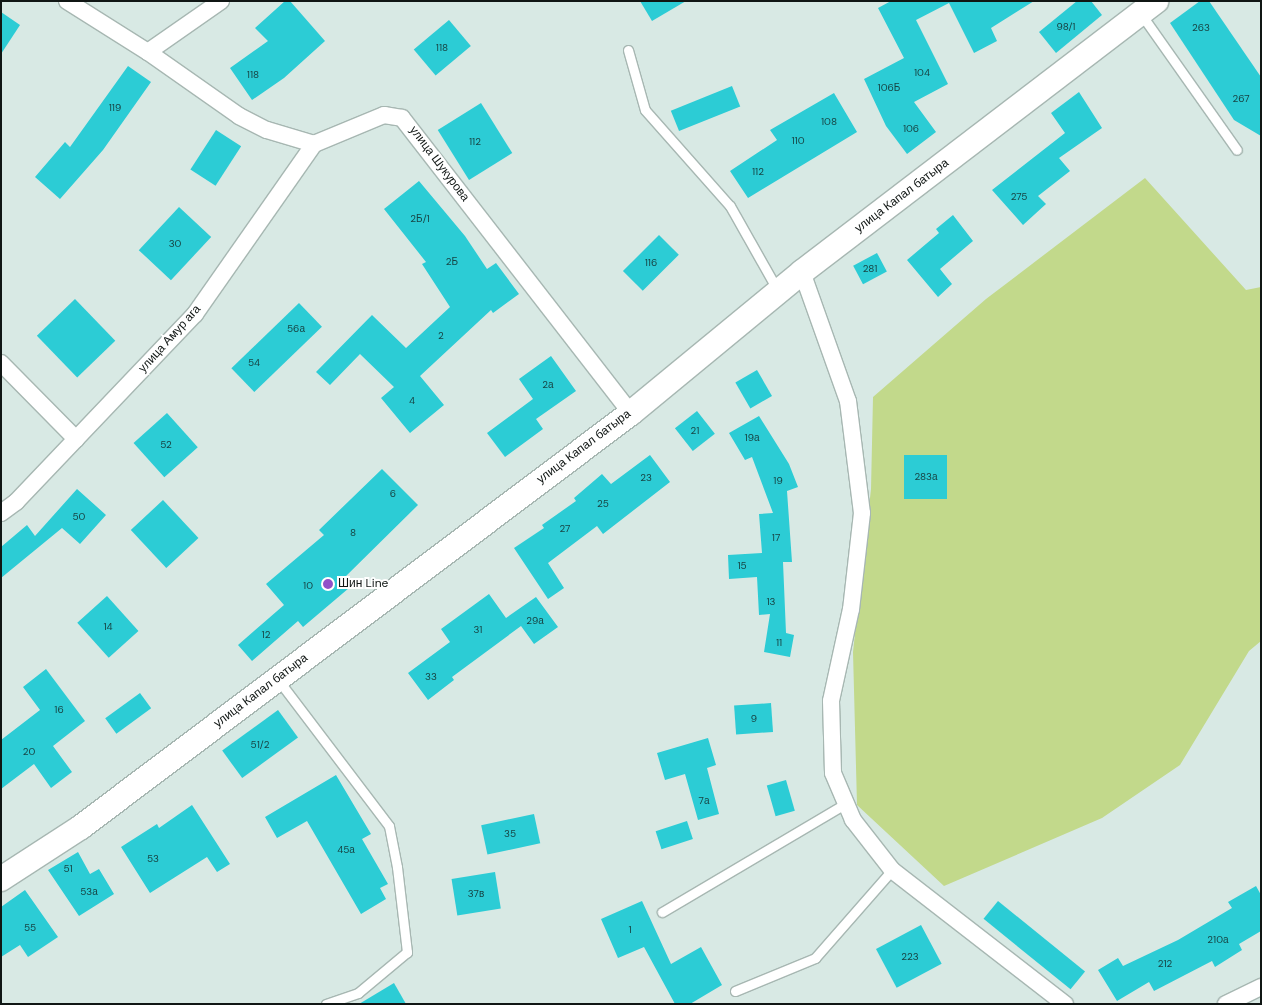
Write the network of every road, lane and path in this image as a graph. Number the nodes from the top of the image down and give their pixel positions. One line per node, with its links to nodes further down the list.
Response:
1 (67, 1): 5 (street)
2 (221, 1): 5 (street)
3 (1148, 7): 7 (lane); 8 (main road, улица Капал батыра)
4 (628, 50): 9 (lane)
5 (148, 52): 6 (street)
6 (314, 144): 11 (street, улица Шукурова); 12 (street, улица Амур ага)
7 (1236, 150)
8 (802, 272): 9 (main road, улица Капал батыра); 15 (street)
9 (778, 291): 11 (main road, улица Капал батыра)
10 (1, 363): 12 (street)
11 (631, 413): 14 (main road, улица Капал батыра)
12 (76, 439): 13 (street, улица Амур ага)
13 (1, 513)
14 (277, 678): 17 (main road, улица Капал батыра); 21 (lane)
15 (846, 803): 16 (street); 18 (lane)
16 (892, 870): 20 (lane); 22 (street)
17 (1, 879)
18 (662, 912)
19 (1261, 987): 23 (street)
20 (735, 992)
21 (326, 1004)
22 (1065, 1004)
23 (1226, 1004)

